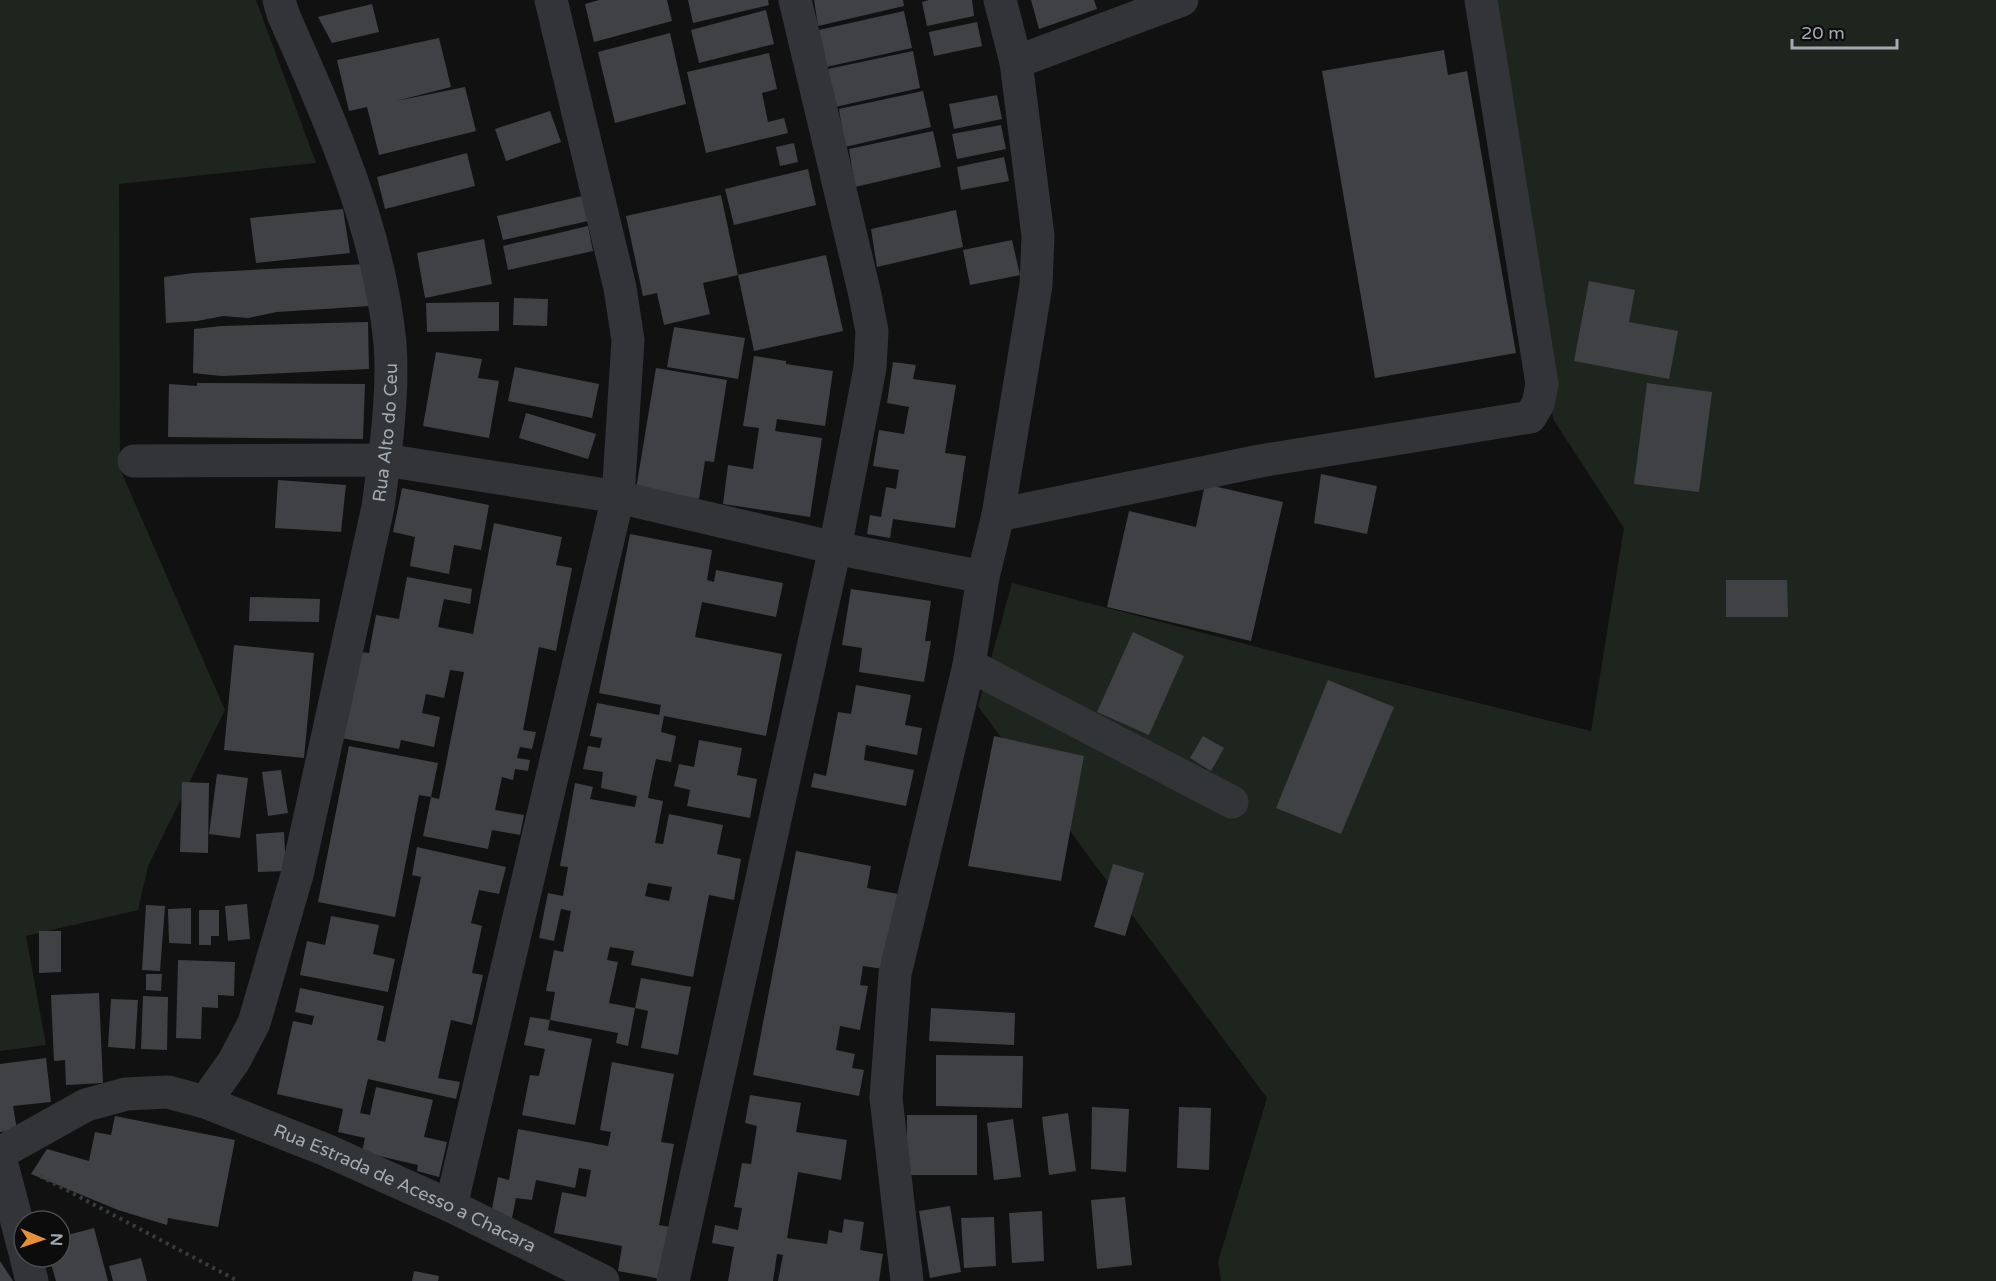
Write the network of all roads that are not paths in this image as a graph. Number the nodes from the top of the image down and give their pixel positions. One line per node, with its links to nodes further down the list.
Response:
1 (279, 0): 8 (street, Rua Alto do Ceu)
2 (552, 0): 10 (street)
3 (795, 0): 12 (street)
4 (1000, 0): 7 (street)
5 (1182, 0): 7 (street)
6 (1481, 0): 11 (street)
7 (1016, 62): 11 (street)
8 (385, 460): 9 (street); 10 (street); 16 (street, Rua Alto do Ceu)
9 (134, 461)
10 (618, 496): 12 (street); 18 (street)
11 (998, 515): 13 (street)
12 (835, 548): 13 (street); 21 (street)
13 (983, 577): 14 (street)
14 (969, 665): 15 (street); 22 (street)
15 (1232, 802)
16 (205, 1102): 17 (street, Rua Estrada de Acesso a Chacara); 18 (street, Rua Estrada de Acesso a Chacara)
17 (0, 1155): 19 (street)
18 (451, 1206): 20 (street, Rua Estrada de Acesso a Chacara)
19 (14, 1209)
20 (603, 1281)
21 (673, 1281)
22 (907, 1281)

